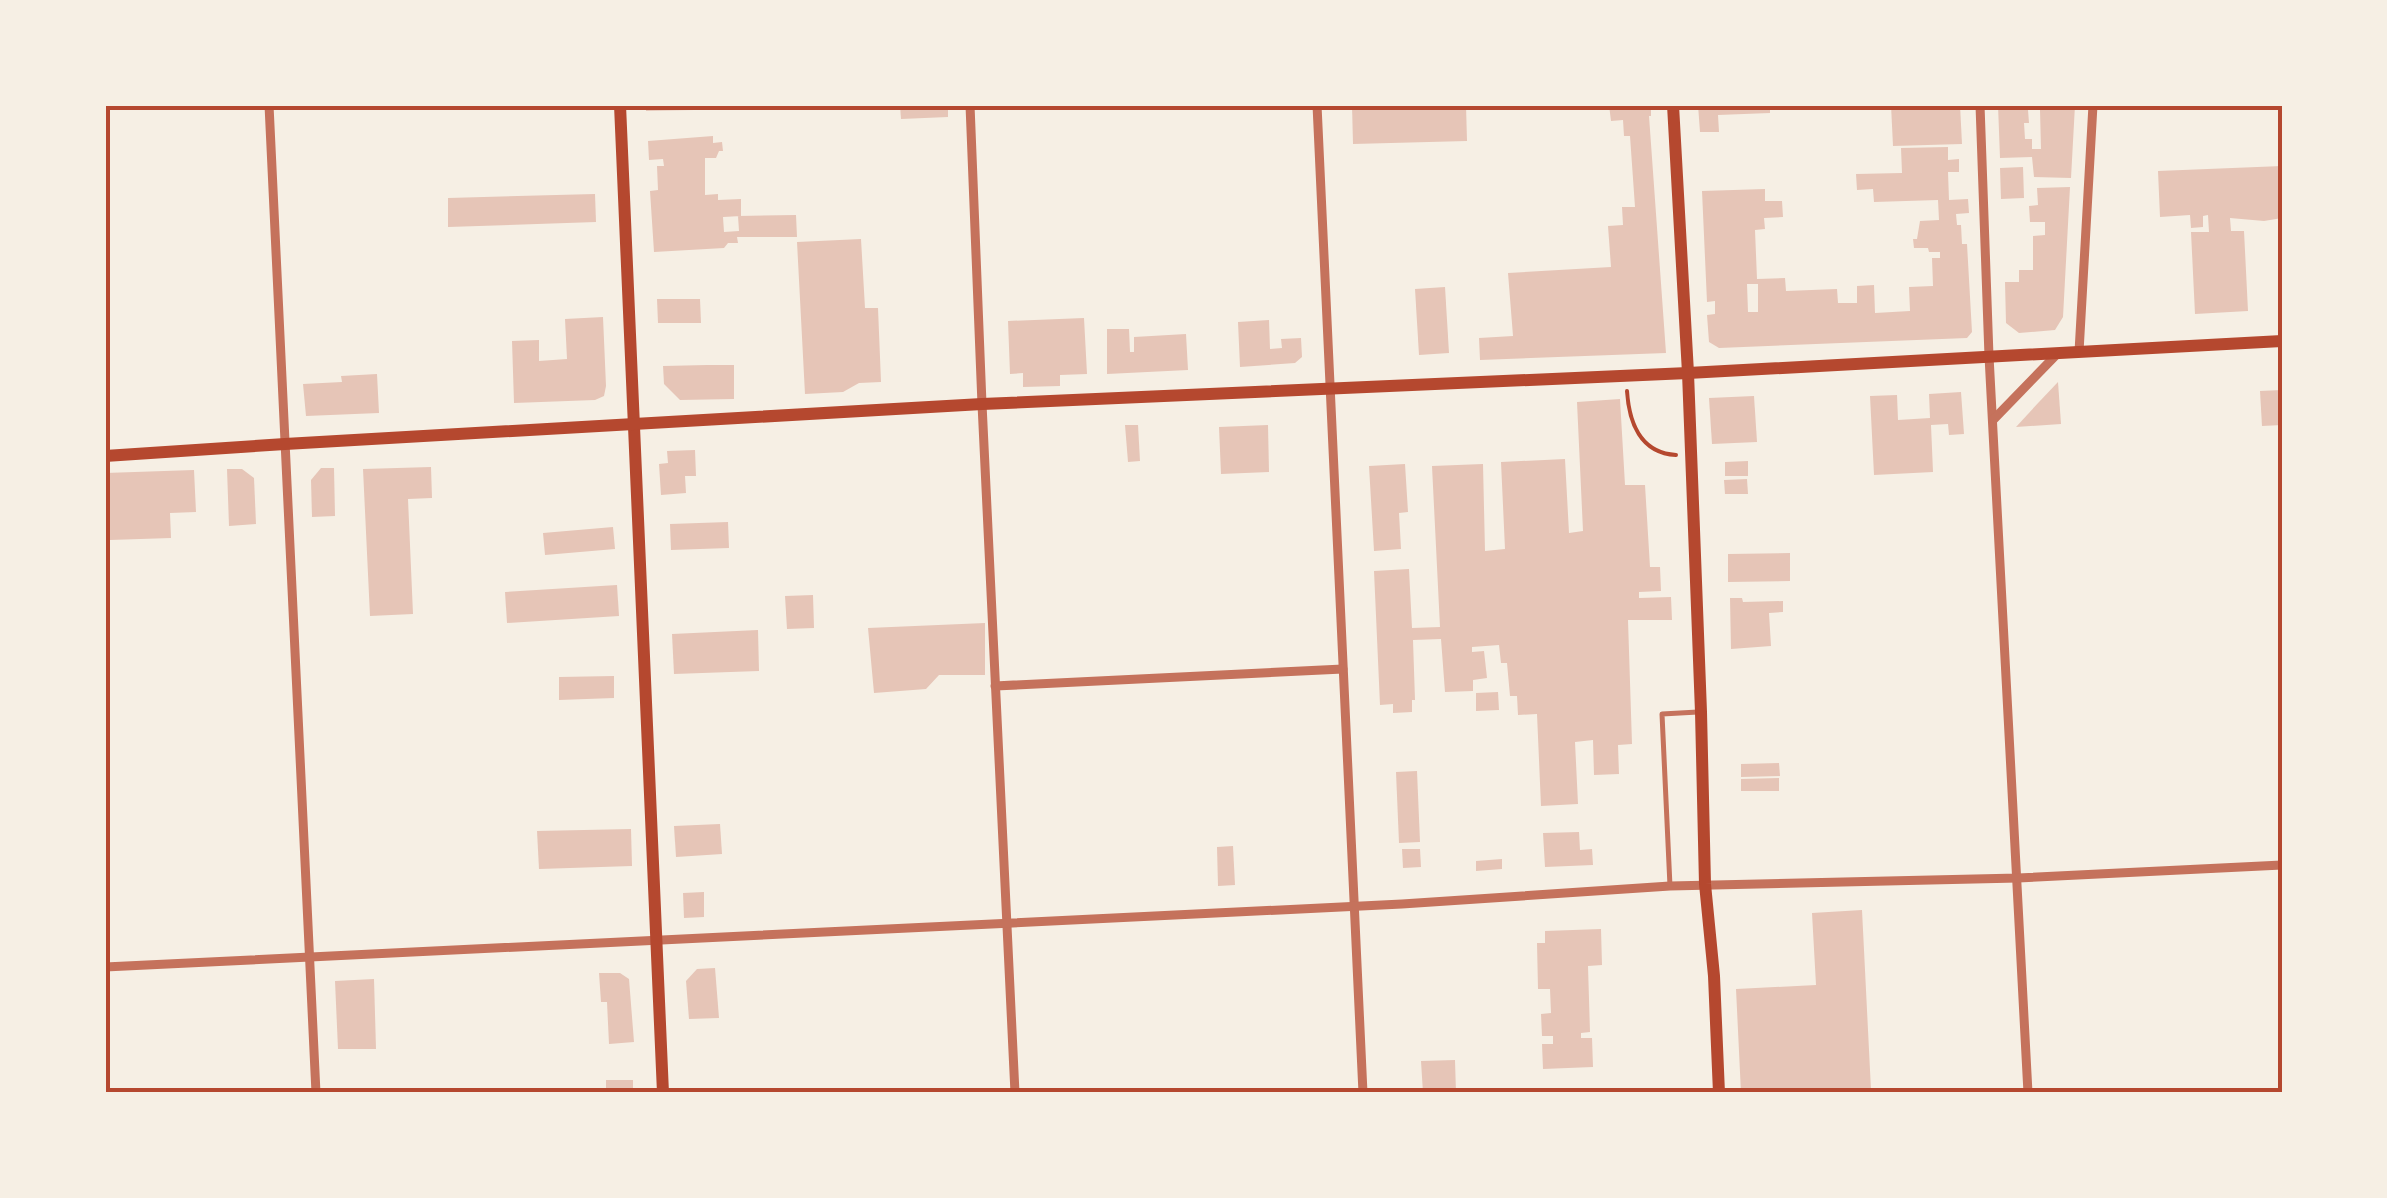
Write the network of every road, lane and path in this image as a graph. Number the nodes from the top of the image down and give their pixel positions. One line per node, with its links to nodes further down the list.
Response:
1 (269, 105): 18 (street)
2 (620, 105): 17 (main road)
3 (970, 105): 15 (street)
4 (1316, 105): 14 (street)
5 (1673, 105): 12 (main road)
6 (1980, 105): 11 (street)
7 (2093, 105): 9 (street)
8 (2282, 341): 9 (main road)
9 (2079, 352): 10 (main road)
10 (2056, 354): 11 (main road); 16 (street)
11 (1989, 356): 12 (main road); 16 (street)
12 (1688, 374): 13 (main road); 19 (main road)
13 (1626, 376): 14 (main road); 19 (path)
14 (1329, 388): 15 (main road); 21 (street)
15 (982, 404): 17 (main road); 22 (street)
16 (1994, 419): 25 (street)
17 (636, 423): 18 (main road); 30 (main road)
18 (285, 444): 20 (main road); 31 (street)
19 (1691, 454): 23 (main road)
20 (105, 456)
21 (1343, 669): 22 (street); 28 (street)
22 (996, 686): 29 (street)
23 (1701, 712): 26 (main road); 27 (lane)
24 (2282, 865): 25 (street)
25 (2018, 878): 26 (street); 38 (street)
26 (1705, 884): 27 (street); 37 (main road)
27 (1670, 886): 28 (street)
28 (1354, 906): 29 (street); 36 (street)
29 (1007, 925): 30 (street); 35 (street)
30 (656, 941): 31 (street); 34 (main road)
31 (310, 957): 32 (street); 33 (street)
32 (105, 967)
33 (316, 1093)
34 (663, 1093)
35 (1016, 1093)
36 (1364, 1093)
37 (1719, 1093)
38 (2028, 1093)

